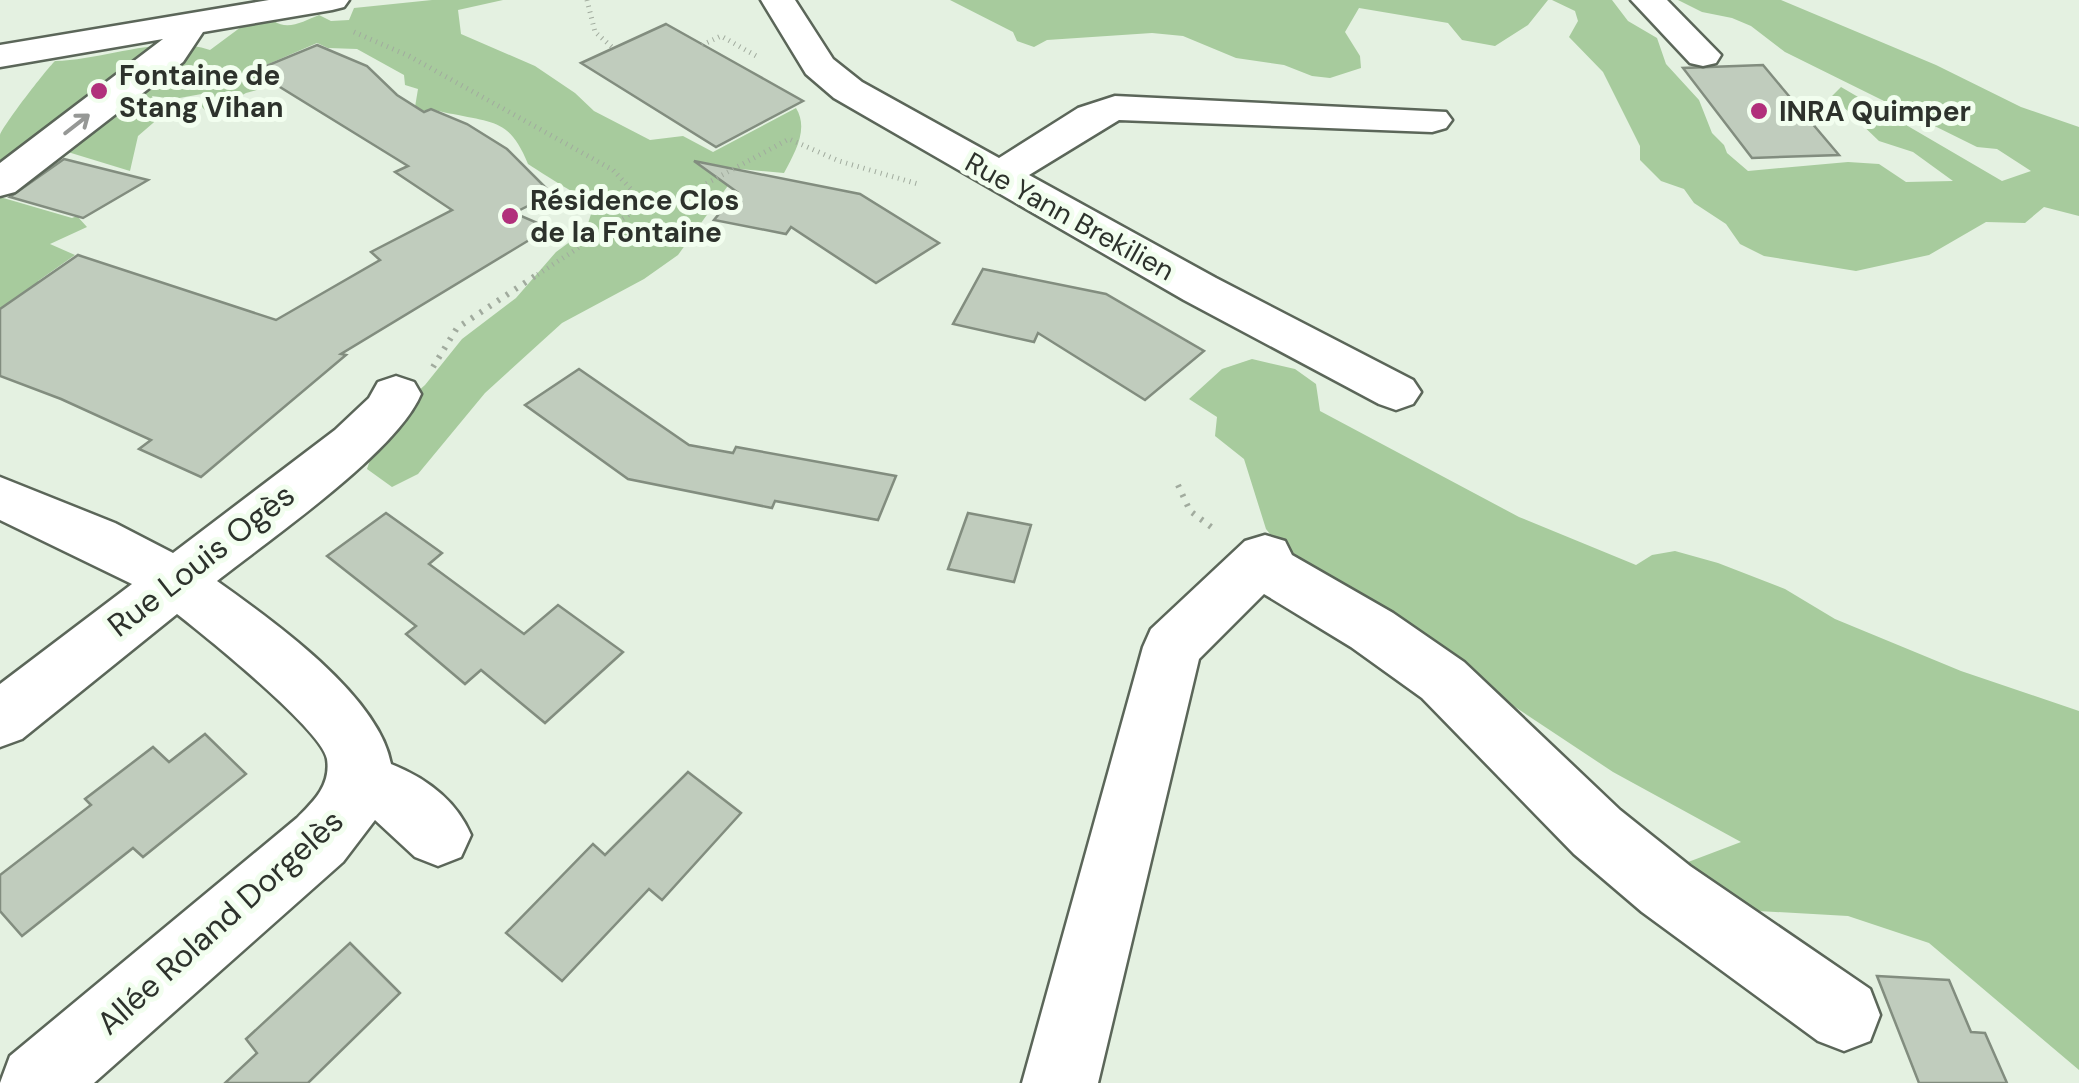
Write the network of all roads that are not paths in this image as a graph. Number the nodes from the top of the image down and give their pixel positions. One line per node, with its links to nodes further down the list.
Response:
1 (371, 0): 4 (street)
2 (778, 0): 9 (street, Rue Yann Brekilien)
3 (1648, 1): 7 (street)
4 (323, 4): 5 (street)
5 (186, 27): 6 (street); 10 (street, one-way to 5)
6 (0, 56)
7 (1703, 56)
8 (1432, 120): 9 (street)
9 (983, 167): 11 (street, Rue Yann Brekilien)
10 (0, 183)
11 (1396, 392)
12 (396, 394): 14 (street, Rue Louis Ogès)
13 (0, 498): 14 (street, Allée Roland Dorgelès)
14 (172, 582): 15 (street, Rue Louis Ogès); 16 (street, Allée Roland Dorgelès)
15 (0, 720)
16 (359, 784): 17 (street); 19 (street, Allée Roland Dorgelès)
17 (438, 835)
18 (1844, 1015): 20 (street)
19 (37, 1083)
20 (1060, 1083)

